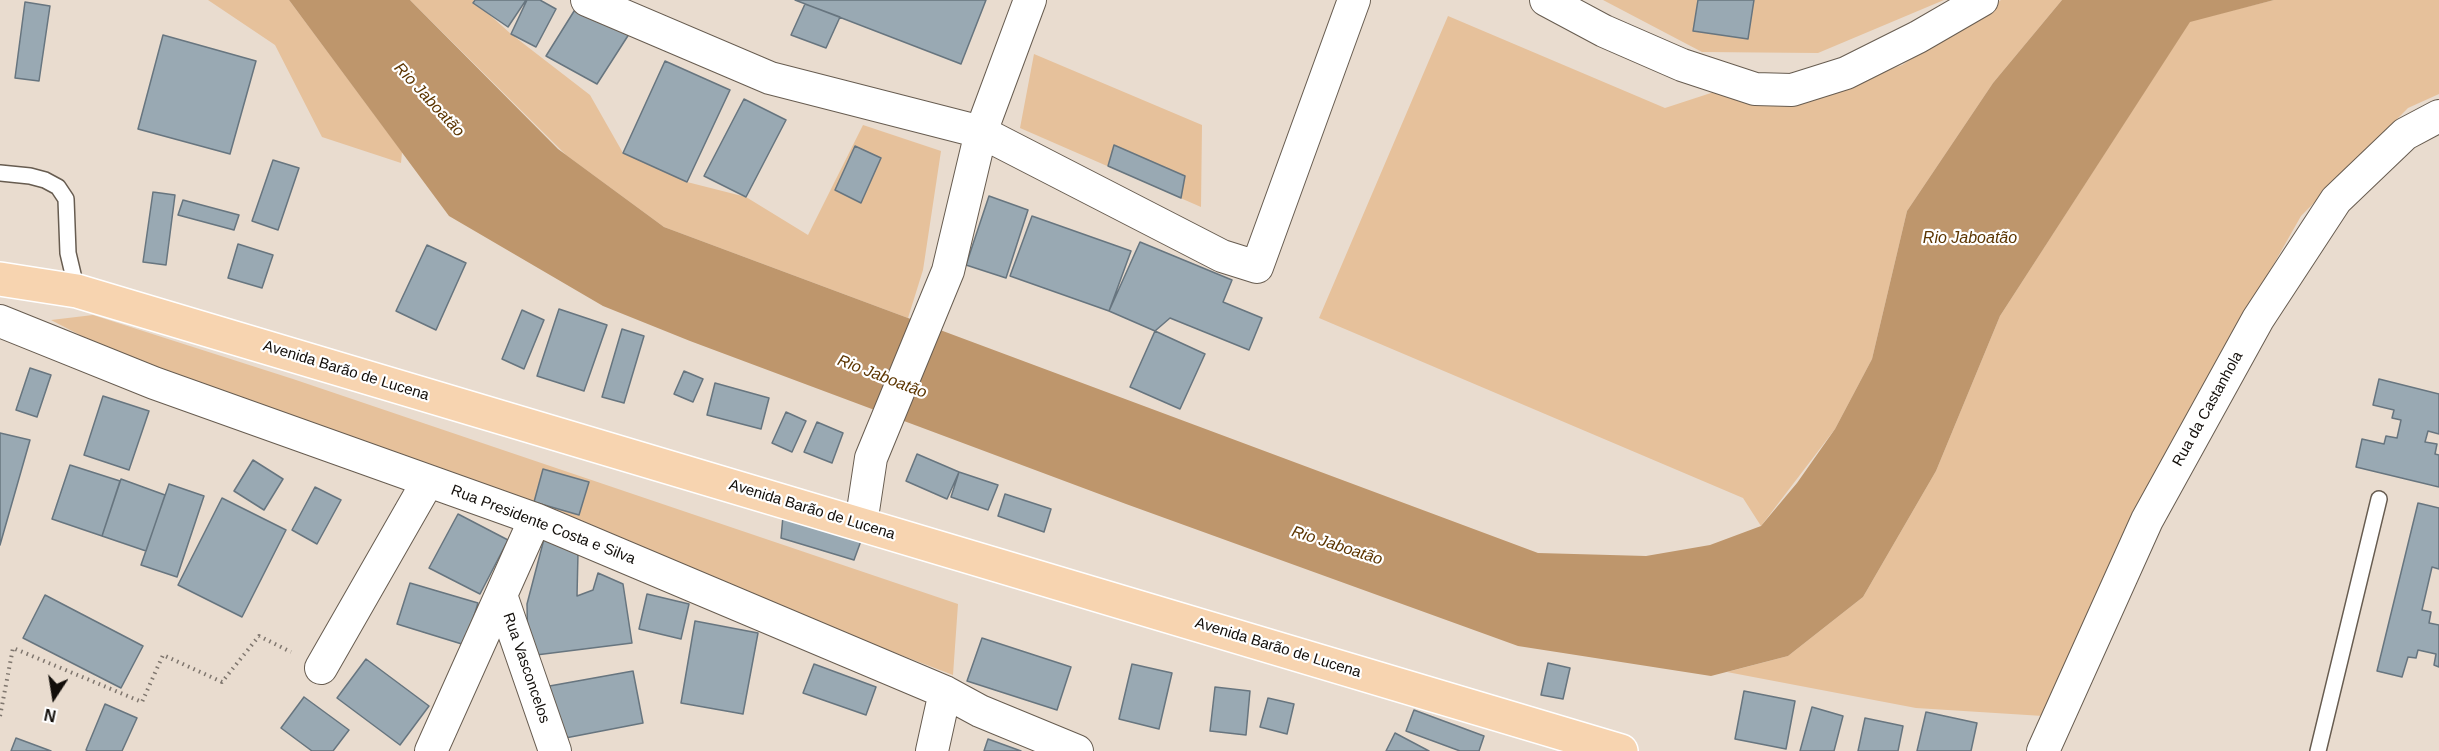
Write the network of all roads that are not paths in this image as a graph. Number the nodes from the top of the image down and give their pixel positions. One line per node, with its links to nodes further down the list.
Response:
1 (586, 0): 7 (street)
2 (1030, 0): 7 (street)
3 (1354, 0): 7 (street)
4 (1546, 0): 5 (street)
5 (1982, 0)
6 (2439, 116): 24 (street, Rua da Castanhola)
7 (981, 132): 15 (street)
8 (0, 173): 10 (lane)
9 (0, 279): 10 (main road, Avenida Barão de Lucena)
10 (77, 291): 15 (main road, Avenida Barão de Lucena)
11 (0, 321): 12 (street, Rua Presidente Costa e Silva)
12 (428, 481): 14 (street, Rua Presidente Costa e Silva); 17 (street)
13 (2379, 499): 25 (lane)
14 (536, 519): 16 (street, Rua Vasconcelos); 18 (street, Rua Presidente Costa e Silva)
15 (861, 524): 23 (main road, Avenida Barão de Lucena)
16 (501, 595): 19 (street); 20 (street, Rua Vasconcelos)
17 (321, 668)
18 (945, 692): 21 (street); 22 (street, Rua Presidente Costa e Silva)
19 (431, 751)
20 (555, 751)
21 (932, 751)
22 (1077, 751)
23 (1621, 751)
24 (2043, 751)
25 (2318, 751)

